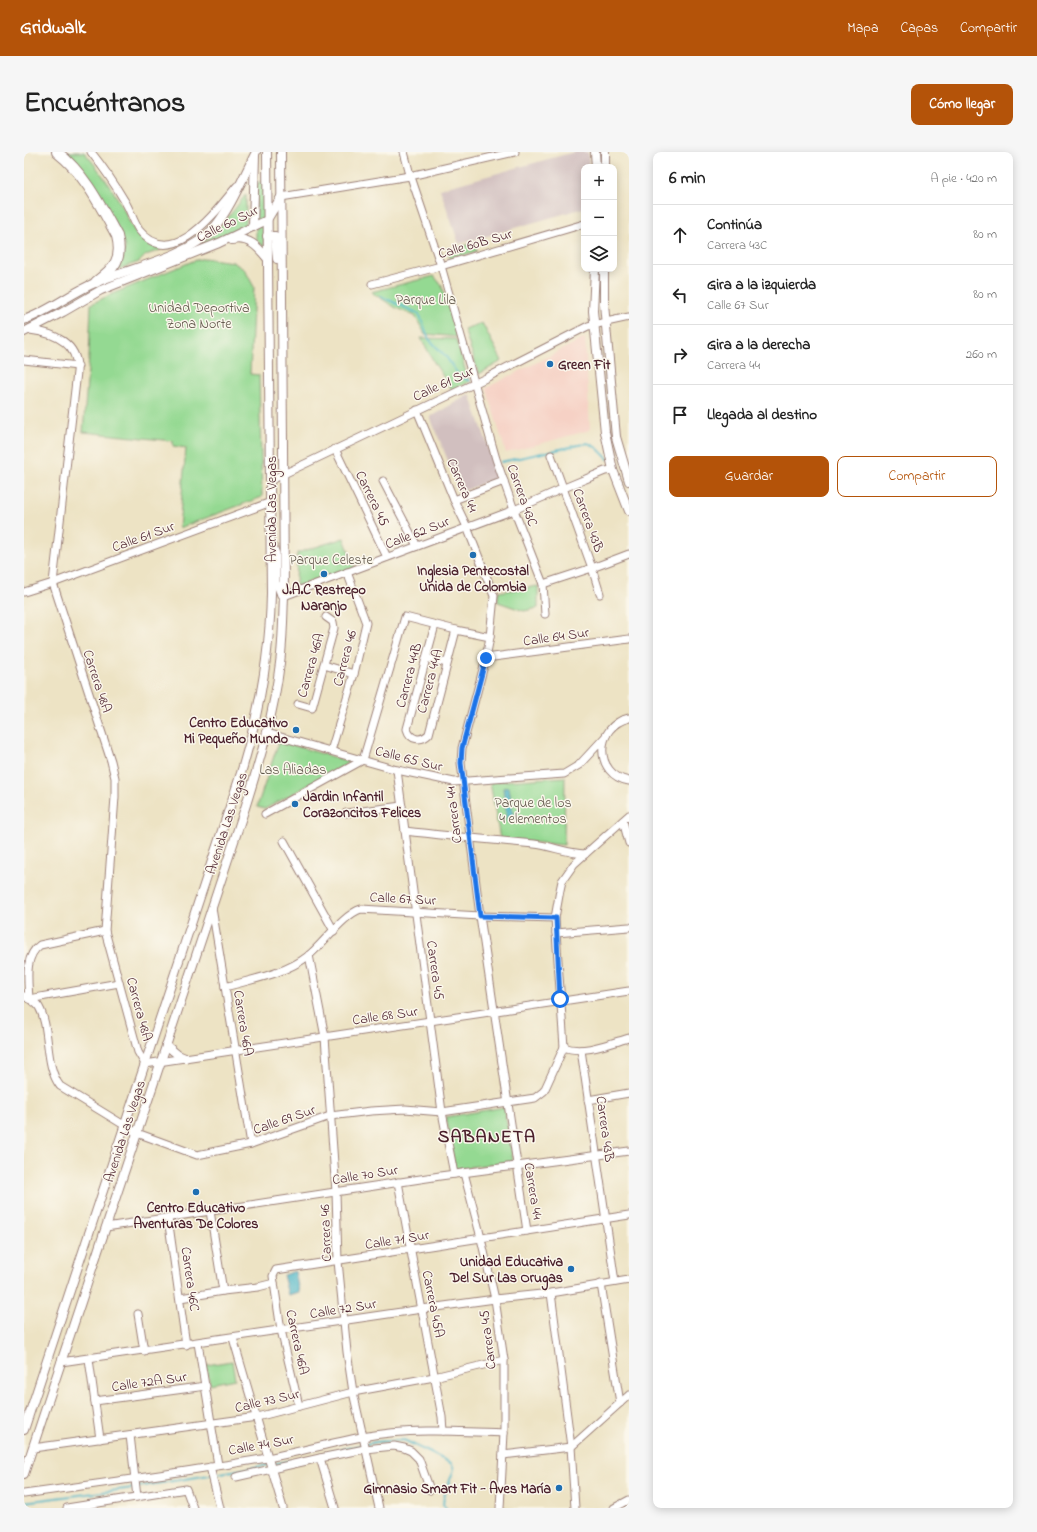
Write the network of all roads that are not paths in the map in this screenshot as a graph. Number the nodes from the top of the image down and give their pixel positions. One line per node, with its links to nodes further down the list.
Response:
1 (57, 152): 27 (highway)
2 (91, 152): 15 (street, Calle 60 Sur)
3 (267, 152): 14 (main road, Avenida Las Vegas)
4 (281, 152): 16 (main road, Avenida Las Vegas)
5 (404, 152): 13 (street)
6 (515, 152): 13 (street)
7 (595, 152): 10 (main road)
8 (605, 152): 11 (main road)
9 (256, 153): 12 (main road, Calle 60 Sur)
10 (596, 164)
11 (605, 164)
12 (251, 170): 14 (main road); 15 (main road, Calle 60 Sur); 19 (main road)
13 (410, 176): 16 (street); 23 (street)
14 (267, 182): 16 (main road); 17 (main road, Avenida Las Vegas)
15 (240, 183): 27 (main road, Calle 60 Sur)
16 (281, 197): 17 (main road, Calle 60 Sur); 26 (main road, Avenida Las Vegas)
17 (267, 220): 19 (main road, Calle 60 Sur); 20 (main road, Avenida Las Vegas)
18 (581, 225): 23 (street, Calle 60B Sur)
19 (253, 226): 21 (main road, Calle 60 Sur)
20 (267, 236): 22 (main road, Avenida Las Vegas); 26 (main road)
21 (219, 243): 22 (main road); 33 (main road, Calle 60 Sur)
22 (268, 258): 42 (main road, Avenida Las Vegas)
23 (441, 266): 28 (street, Calle 60B Sur); 36 (street)
24 (595, 272): 32 (main road)
25 (604, 272): 31 (main road)
26 (282, 280): 41 (main road, Avenida Las Vegas)
27 (96, 282): 30 (main road, Calle 60 Sur)
28 (372, 284)
29 (629, 317): 31 (street, Calle 61 Sur)
30 (24, 320)
31 (606, 321): 32 (street, Calle 61 Sur); 45 (main road)
32 (594, 324): 36 (street, Calle 61 Sur); 40 (main road)
33 (27, 331): 35 (street)
34 (24, 360): 35 (street)
35 (78, 366): 58 (street, Carrera 48A)
36 (474, 383): 37 (street, Calle 61 Sur); 44 (street, Carrera 43C)
37 (417, 410): 38 (street, Calle 61 Sur); 47 (street, Carrera 44)
38 (335, 449): 41 (street, Calle 61 Sur); 55 (street, Carrera 45)
39 (551, 455): 46 (street, Carrera 43B)
40 (613, 467): 46 (street, Calle 62 Sur); 50 (main road)
41 (284, 474): 42 (street, Calle 61 Sur); 62 (main road, Avenida Las Vegas)
42 (271, 480): 48 (main road, Avenida Las Vegas)
43 (383, 481): 53 (street)
44 (504, 481): 47 (street); 49 (street, Carrera 43C)
45 (629, 481)
46 (564, 488): 49 (street, Calle 62 Sur); 56 (street, Carrera 43B)
47 (454, 500): 51 (street, Carrera 44)
48 (271, 502): 52 (main road, Avenida Las Vegas); 58 (street, Calle 61 Sur)
49 (514, 510): 51 (street, Calle 62 Sur); 59 (street, Carrera 43C)
50 (629, 511)
51 (468, 527): 53 (street, Calle 62 Sur); 67 (street, Carrera 44)
52 (271, 540): 62 (street); 118 (main road, Avenida Las Vegas)
53 (417, 546): 55 (street, Calle 62 Sur)
54 (629, 554): 56 (street)
55 (387, 558): 57 (street, Calle 62 Sur)
56 (592, 568): 59 (street); 61 (street, Carrera 43B)
57 (347, 572): 62 (street, Calle 62 Sur); 73 (street, Carrera 46)
58 (53, 583): 60 (street, Calle 61 Sur); 99 (street, Carrera 48A)
59 (543, 584): 63 (street, Carrera 43C)
60 (24, 592)
61 (600, 594)
62 (284, 596): 76 (main road, Avenida Las Vegas)
63 (545, 614)
64 (326, 617): 72 (street, Carrera 46A)
65 (435, 625): 66 (street); 69 (street, Carrera 44B); 80 (street)
66 (456, 630): 67 (street); 71 (street, Carrera 44A)
67 (490, 637): 70 (street, Carrera 44)
68 (629, 639): 70 (street, Calle 64 Sur)
69 (426, 658): 71 (street); 78 (street, Carrera 44B)
70 (486, 658): 82 (street, Carrera 44)
71 (448, 663): 78 (street, Carrera 44A)
72 (324, 665): 73 (street); 74 (street, Carrera 46A)
73 (354, 674): 79 (street, Carrera 46)
74 (298, 704)
75 (629, 718): 77 (street, Calle 65 Sur)
76 (267, 733): 79 (street, Calle 65 Sur); 94 (main road, Avenida Las Vegas)
77 (606, 736): 82 (street, Calle 65 Sur); 83 (street)
78 (426, 737)
79 (331, 751): 80 (street, Calle 65 Sur)
80 (363, 760): 81 (street, Calle 65 Sur); 86 (street)
81 (397, 770): 82 (street, Calle 65 Sur); 84 (street, Carrera 45)
82 (463, 781): 90 (street, Carrera 44)
83 (629, 782)
84 (402, 806): 85 (street); 89 (street, Carrera 45)
85 (346, 812)
86 (265, 814)
87 (629, 815): 88 (street)
88 (623, 821): 92 (street); 93 (street)
89 (405, 831): 90 (street); 95 (street, Carrera 45)
90 (470, 839): 93 (street); 96 (street, Carrera 44)
91 (284, 841): 100 (street)
92 (629, 843)
93 (586, 854): 97 (street)
94 (212, 906): 104 (street, Carrera 46A); 112 (main road, Avenida Las Vegas)
95 (416, 911): 96 (street, Calle 67 Sur); 100 (street, Calle 67 Sur); 109 (street, Carrera 45)
96 (480, 916): 97 (street, Calle 67 Sur); 108 (street, Carrera 44)
97 (556, 918): 101 (street)
98 (629, 927): 101 (street)
99 (105, 931): 103 (street, Carrera 48A); 106 (street)
100 (334, 931): 102 (street, Calle 67 Sur)
101 (556, 933): 107 (street)
102 (309, 955): 104 (street, Calle 67 Sur); 110 (street, Carrera 46)
103 (119, 983): 106 (street); 118 (street, Carrera 48A)
104 (225, 987): 114 (street, Carrera 46A)
105 (629, 991): 107 (street, Calle 68 Sur)
106 (27, 997): 126 (street, Calle 69 Sur)
107 (561, 1002): 108 (street, Calle 68 Sur); 113 (street)
108 (494, 1012): 109 (street, Calle 68 Sur); 121 (street, Carrera 44)
109 (430, 1022): 110 (street, Calle 68 Sur); 122 (street, Carrera 45)
110 (325, 1037): 114 (street, Calle 68 Sur); 123 (street, Carrera 46)
111 (629, 1038): 115 (street)
112 (166, 1045): 116 (main road); 117 (main road, Avenida Las Vegas)
113 (564, 1047): 115 (street); 121 (street, Calle 69 Sur)
114 (236, 1050): 116 (street, Calle 68 Sur); 128 (street, Carrera 46A)
115 (581, 1050): 120 (street, Carrera 43B)
116 (185, 1058): 117 (street, Calle 68 Sur)
117 (161, 1062): 118 (street, Calle 68 Sur); 127 (main road, Avenida Las Vegas)
118 (145, 1064): 126 (main road, Avenida Las Vegas)
119 (629, 1093): 120 (street)
120 (588, 1100): 130 (street, Carrera 43B)
121 (508, 1102): 122 (street, Calle 69 Sur); 131 (street, Carrera 44)
122 (442, 1112): 123 (street, Calle 69 Sur); 133 (street, Carrera 45)
123 (330, 1116): 124 (street, Calle 69 Sur); 125 (street, Carrera 46)
124 (321, 1120): 125 (street); 128 (street, Calle 69 Sur)
125 (331, 1125): 135 (street, Carrera 46)
126 (125, 1126): 127 (street, Calle 69 Sur); 173 (main road, Avenida Las Vegas)
127 (137, 1133): 128 (street, Calle 69 Sur); 140 (main road, Avenida Las Vegas)
128 (251, 1144)
129 (629, 1151): 130 (street, Calle 70 Sur)
130 (596, 1155): 131 (street, Calle 70 Sur); 139 (street, Carrera 43B)
131 (517, 1166): 132 (street, Calle 70 Sur); 141 (street, Carrera 44)
132 (464, 1173): 133 (street, Calle 70 Sur); 142 (street, Carrera 45)
133 (454, 1174): 134 (street, Calle 70 Sur)
134 (398, 1182): 135 (street, Calle 70 Sur); 143 (street, Carrera 45A)
135 (336, 1192): 136 (street, Calle 70 Sur); 144 (street, Carrera 46)
136 (210, 1211): 138 (street, Calle 70 Sur); 149 (street)
137 (629, 1215): 139 (street, Calle 71 Sur)
138 (168, 1218): 140 (street, Calle 70 Sur); 151 (street, Carrera 46C)
139 (606, 1219): 141 (street, Calle 71 Sur); 146 (street, Carrera 43B)
140 (106, 1227): 163 (main road, Avenida Las Vegas)
141 (527, 1231): 142 (street, Calle 71 Sur)
142 (481, 1239): 143 (street, Calle 71 Sur); 152 (street, Carrera 45)
143 (410, 1250): 144 (street, Calle 71 Sur); 153 (street, Carrera 45A)
144 (338, 1261): 147 (street, Calle 71 Sur); 155 (street, Carrera 46)
145 (629, 1280): 146 (street, Calle 72 Sur)
146 (615, 1282): 148 (street, Calle 72 Sur)
147 (274, 1283): 149 (street); 156 (street, Carrera 46A)
148 (601, 1284): 150 (street, Calle 72 Sur); 169 (street)
149 (223, 1291): 151 (street)
150 (551, 1293): 152 (street, Calle 72 Sur); 179 (street)
151 (180, 1298): 159 (street, Carrera 46C)
152 (495, 1299): 153 (street, Calle 72 Sur); 162 (street, Carrera 45)
153 (422, 1309): 155 (street, Calle 72 Sur); 164 (street, Carrera 45A)
154 (138, 1314): 160 (street)
155 (344, 1321): 156 (street, Calle 72 Sur); 166 (street, Carrera 46)
156 (281, 1330): 157 (street, Calle 72 Sur); 170 (street, Carrera 46A)
157 (233, 1338): 158 (street, Calle 72 Sur); 171 (street)
158 (198, 1343): 159 (street, Calle 72 Sur); 165 (street)
159 (186, 1345): 160 (street, Calle 72 Sur)
160 (144, 1351): 161 (street, Calle 72 Sur)
161 (89, 1359): 163 (street, Calle 72 Sur); 168 (street)
162 (504, 1360): 164 (street, Calle 73 Sur); 175 (street, Carrera 45)
163 (61, 1362): 180 (main road, Avenida Las Vegas)
164 (434, 1377): 166 (street, Calle 73 Sur); 174 (street, Carrera 45A)
165 (206, 1386): 168 (street, Calle 72A Sur); 172 (street)
166 (353, 1392): 170 (street, Calle 73 Sur); 178 (street, Carrera 46)
167 (629, 1395): 169 (street)
168 (95, 1401): 177 (street)
169 (620, 1403): 179 (street)
170 (299, 1406): 171 (street, Calle 73 Sur)
171 (257, 1417): 172 (street, Calle 73 Sur); 183 (street)
172 (212, 1424): 176 (street, Calle 73 Sur); 184 (street)
173 (24, 1430)
174 (443, 1431): 175 (street, Calle 74 Sur); 178 (street, Calle 74 Sur)
175 (504, 1433): 181 (street, Carrera 45)
176 (130, 1435): 177 (street, Calle 73 Sur); 188 (street)
177 (100, 1439): 180 (street, Calle 73 Sur)
178 (364, 1443): 182 (street, Calle 74 Sur); 183 (street, Calle 74 Sur); 189 (street, Calle 74 Sur); 199 (street, Carrera 46)
179 (571, 1447): 181 (street); 201 (street)
180 (33, 1448): 186 (main road, Avenida Las Vegas)
181 (503, 1455): 200 (street, Carrera 45)
182 (320, 1458): 183 (street, Calle 74 Sur); 198 (street)
183 (269, 1463): 184 (street, Calle 74 Sur); 187 (street, Calle 74 Sur); 197 (street)
184 (218, 1465): 185 (street, Calle 74 Sur)
185 (210, 1469): 188 (street, Calle 74 Sur); 196 (street)
186 (24, 1474)
187 (236, 1477)
188 (135, 1481): 190 (street, Calle 74 Sur); 191 (street)
189 (430, 1490)
190 (24, 1494)
191 (137, 1495): 193 (street); 195 (street)
192 (629, 1500): 202 (street)
193 (94, 1506): 194 (street)
194 (67, 1508)
195 (193, 1508)
196 (220, 1508)
197 (283, 1508)
198 (335, 1508)
199 (379, 1508)
200 (500, 1508)
201 (575, 1508)
202 (614, 1508)

